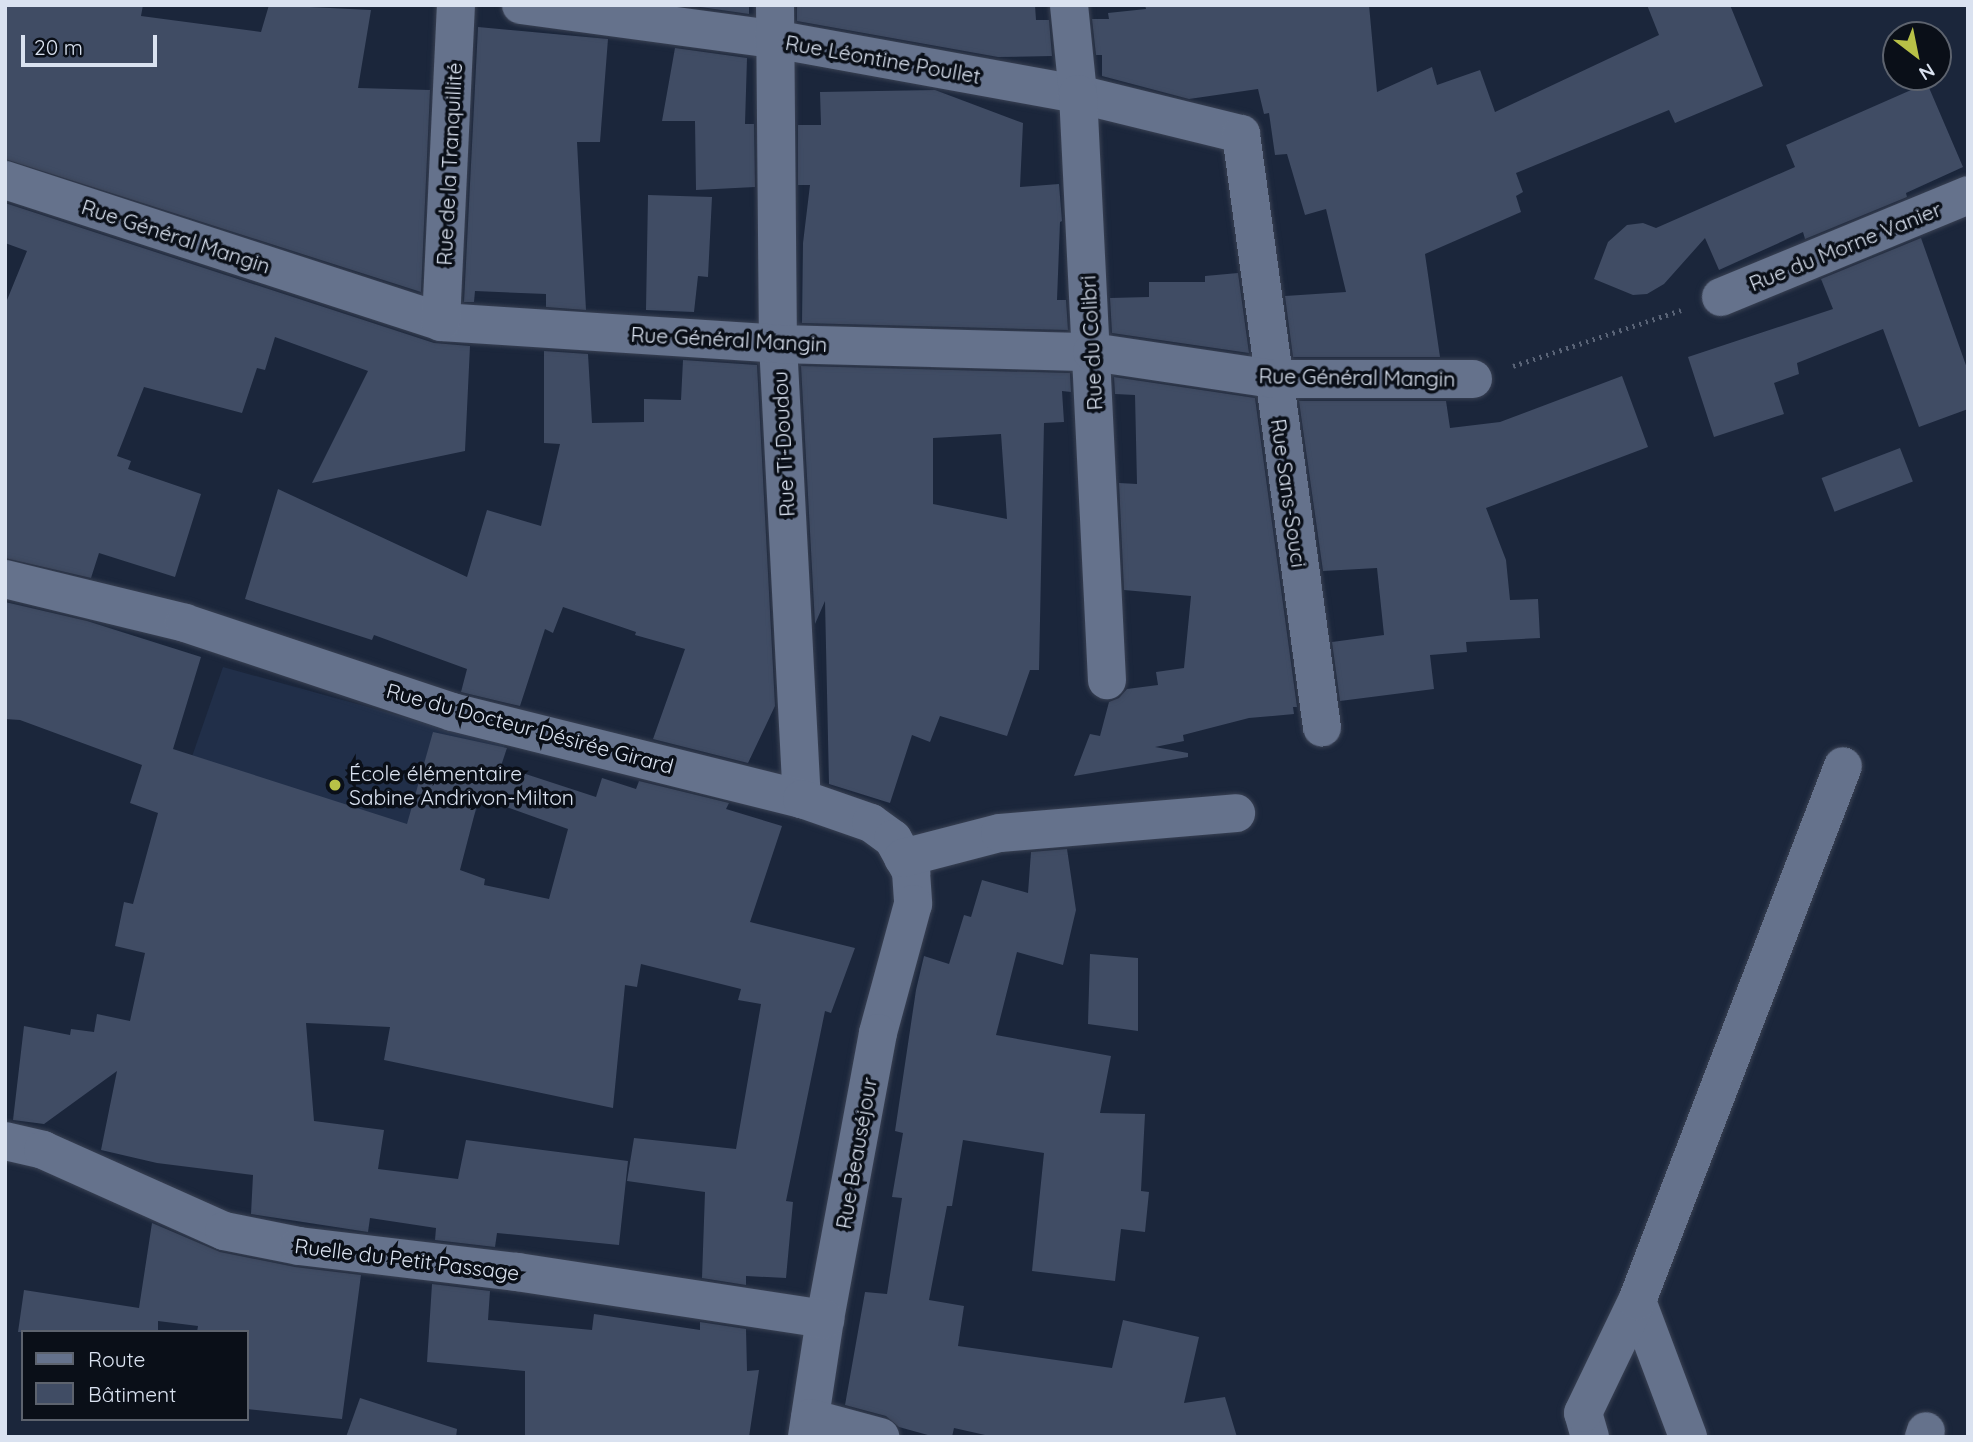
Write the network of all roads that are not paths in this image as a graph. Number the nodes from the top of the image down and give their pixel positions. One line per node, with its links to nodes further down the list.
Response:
1 (456, 5): 10 (street, Rue de la Tranquillité)
2 (521, 5): 4 (street, Rue Léontine Poullet)
3 (1069, 5): 5 (street, Rue du Colibri)
4 (774, 22): 5 (street, Rue Léontine Poullet); 11 (street, Rue Ti-Doudou)
5 (1078, 94): 6 (street, Rue Léontine Poullet); 12 (street, Rue du Colibri)
6 (1241, 134): 13 (street, Rue Sans-Souci)
7 (5, 180): 10 (street, Rue Général Mangin)
8 (1968, 195): 9 (street, Rue du Morne Vanier)
9 (1721, 297)
10 (441, 322): 11 (street, Rue Général Mangin)
11 (778, 344): 12 (street, Rue Général Mangin); 19 (street, Rue Ti-Doudou)
12 (1092, 352): 13 (street, Rue Général Mangin); 16 (street, Rue du Colibri)
13 (1273, 379): 14 (street, Rue Général Mangin); 17 (street, Rue Sans-Souci)
14 (1473, 379)
15 (5, 579): 19 (street, Rue du Docteur Désirée Girard)
16 (1107, 680)
17 (1322, 728)
18 (1843, 766): 23 (street)
19 (802, 799): 21 (street, Rue du Docteur Désirée Girard)
20 (1236, 813): 21 (street)
21 (907, 865): 24 (street, Rue Beauséjour)
22 (5, 1141): 24 (street, Ruelle du Petit Passage)
23 (1637, 1301): 27 (street); 28 (street)
24 (825, 1319): 25 (street, Rue Beauséjour)
25 (809, 1427): 26 (street)
26 (880, 1437)
27 (1590, 1437)
28 (1688, 1437)

